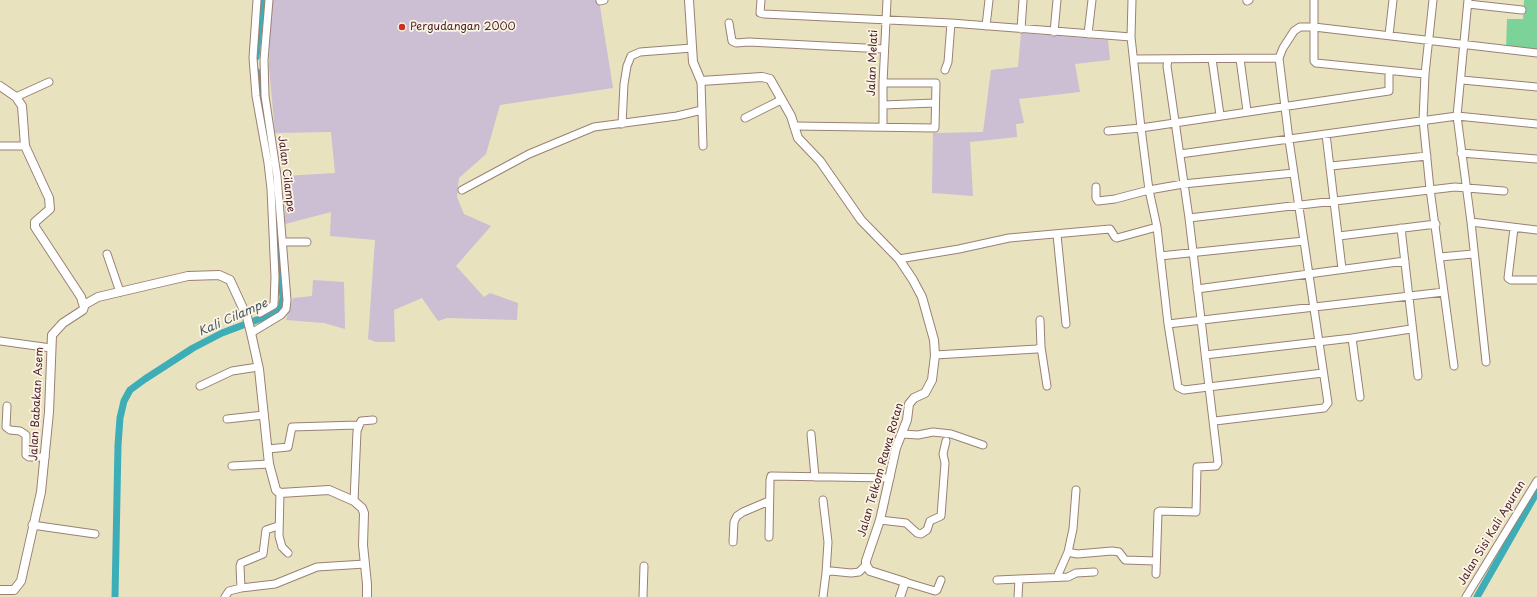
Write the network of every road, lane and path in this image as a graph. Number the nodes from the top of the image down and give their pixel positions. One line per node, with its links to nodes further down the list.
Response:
1 (257, 0): 65 (street)
2 (269, 0): 65 (street, Jalan Cilampe)
3 (689, 0): 28 (street)
4 (761, 0): 16 (street)
5 (887, 0): 16 (street, Jalan Melati)
6 (989, 0): 19 (street)
7 (1023, 0): 21 (street)
8 (1057, 0): 22 (street)
9 (1092, 0): 23 (street)
10 (1132, 0): 25 (street)
11 (1314, 0): 20 (street)
12 (1393, 0): 24 (street)
13 (1433, 0): 26 (street)
14 (1468, 2): 15 (street); 27 (street)
15 (1522, 10)
16 (885, 20): 18 (street); 29 (street, Jalan Melati)
17 (729, 23): 29 (street)
18 (951, 23): 19 (street); 36 (street)
19 (986, 26): 21 (street)
20 (1314, 27): 24 (street); 32 (street); 37 (street)
21 (1021, 29): 22 (street)
22 (1054, 32): 23 (street)
23 (1088, 34): 25 (street)
24 (1389, 35): 26 (street)
25 (1132, 37): 33 (street)
26 (1428, 39): 27 (street); 38 (street)
27 (1464, 44): 30 (street); 39 (street)
28 (692, 48): 40 (street); 57 (street)
29 (884, 49): 42 (street, Jalan Melati)
30 (1537, 53)
31 (1240, 58): 32 (street); 34 (street); 51 (street)
32 (1279, 58): 49 (street)
33 (1135, 59): 35 (street); 61 (street)
34 (1212, 59): 35 (street); 52 (street)
35 (1168, 60): 56 (street)
36 (945, 70)
37 (1389, 72): 38 (street); 49 (street)
38 (1425, 74): 55 (street)
39 (1462, 80): 44 (street); 53 (street)
40 (700, 81): 46 (street, Jalan Telkom Rawa Rotan); 50 (street)
41 (49, 82): 45 (street)
42 (882, 83): 47 (street); 48 (street, Jalan Melati)
43 (0, 86): 45 (street)
44 (1537, 87)
45 (16, 97): 67 (street)
46 (781, 100): 54 (street); 59 (street, Jalan Telkom Rawa Rotan)
47 (935, 103): 48 (street); 60 (street)
48 (883, 105): 60 (street, Jalan Melati)
49 (1284, 105): 51 (street); 64 (street)
50 (702, 110): 57 (street); 68 (street)
51 (1247, 111): 52 (street)
52 (1220, 115): 56 (street)
53 (1457, 116): 55 (street); 58 (street); 69 (street)
54 (745, 118)
55 (1423, 120): 63 (street); 71 (street)
56 (1175, 122): 61 (street); 70 (street)
57 (622, 124): 80 (street)
58 (1537, 124)
59 (794, 126): 60 (street); 102 (street, Jalan Telkom Rawa Rotan)
60 (883, 126)
61 (1141, 128): 62 (street); 81 (street)
62 (1108, 131)
63 (1326, 134): 64 (street); 73 (street)
64 (1289, 140): 70 (street); 74 (street)
65 (268, 145): 75 (street, Jalan Cilampe)
66 (0, 146): 67 (street)
67 (24, 146): 111 (street)
68 (703, 146)
69 (1461, 153): 72 (street); 77 (street)
70 (1180, 154): 76 (street)
71 (1427, 156): 73 (street); 79 (street)
72 (1537, 159)
73 (1331, 166): 83 (street)
74 (1294, 173): 76 (street); 84 (street)
75 (274, 176): 95 (street, Jalan Cilampe); 113 (street)
76 (1183, 184): 81 (street); 85 (street)
77 (1466, 186): 79 (street); 82 (street); 86 (street)
78 (1096, 187): 81 (street)
79 (1430, 189): 83 (street); 87 (street)
80 (462, 190)
81 (1150, 190): 88 (street)
82 (1504, 191)
83 (1334, 200): 84 (street); 93 (street)
84 (1298, 206): 85 (street); 94 (street)
85 (1189, 218): 97 (street)
86 (1471, 222): 90 (street); 99 (street)
87 (1436, 224): 89 (street); 101 (street)
88 (1157, 227): 92 (street); 100 (street)
89 (1401, 228): 93 (street); 103 (street)
90 (1514, 228): 91 (street); 106 (street)
91 (1537, 230)
92 (1057, 235): 102 (street); 116 (street)
93 (1339, 236): 104 (street)
94 (1304, 240): 97 (street); 105 (street)
95 (283, 242): 96 (street); 119 (street, Jalan Cilampe)
96 (307, 242)
97 (1193, 252): 100 (street); 107 (street)
98 (107, 254): 108 (street)
99 (1473, 254): 101 (street); 127 (street)
100 (1160, 256): 117 (street)
101 (1440, 257): 109 (street)
102 (899, 259): 125 (street, Jalan Telkom Rawa Rotan)
103 (1404, 261): 104 (street); 110 (street)
104 (1342, 269): 105 (street)
105 (1309, 274): 107 (street); 112 (street)
106 (1537, 280)
107 (1197, 289): 115 (street)
108 (120, 292): 111 (street, Jalan Babakan Asem); 119 (street, Jalan Babakan Asem)
109 (1444, 292): 110 (street); 128 (street)
110 (1407, 296): 112 (street); 118 (street)
111 (84, 305): 124 (street, Jalan Babakan Asem)
112 (1314, 308): 115 (street); 122 (street)
113 (260, 313)
114 (1040, 320): 123 (street)
115 (1202, 320): 117 (street); 126 (street)
116 (1066, 324)
117 (1168, 324): 134 (street)
118 (1412, 329): 120 (street); 131 (street)
119 (251, 330): 129 (street, Jalan Babakan Asem)
120 (1352, 338): 122 (street); 135 (street)
121 (0, 341): 124 (street)
122 (1318, 342): 126 (street); 130 (street)
123 (1041, 347): 125 (street); 133 (street)
124 (51, 348): 147 (street, Jalan Babakan Asem)
125 (935, 355): 143 (street, Jalan Telkom Rawa Rotan)
126 (1205, 355): 134 (street)
127 (1486, 362)
128 (1454, 366)
129 (258, 367): 132 (street); 137 (street, Jalan Babakan Asem)
130 (1323, 373): 134 (street); 140 (street)
131 (1418, 376)
132 (200, 386)
133 (1047, 386)
134 (1210, 388): 140 (street)
135 (1360, 397)
136 (4, 409): 147 (street)
137 (264, 415): 138 (street); 146 (street, Jalan Babakan Asem)
138 (227, 418)
139 (373, 420): 141 (street)
140 (1215, 421): 166 (street)
141 (358, 425): 146 (street); 156 (street)
142 (810, 434): 150 (street)
143 (902, 434): 145 (street); 151 (street, Jalan Telkom Rawa Rotan)
144 (946, 441): 158 (street)
145 (983, 445)
146 (268, 449): 148 (street, Jalan Babakan Asem)
147 (45, 457): 159 (street, Jalan Babakan Asem)
148 (269, 464): 149 (street); 154 (street, Jalan Babakan Asem)
149 (232, 466)
150 (815, 477): 151 (street); 157 (street)
151 (890, 478): 158 (street, Jalan Telkom Rawa Rotan)
152 (1537, 481): 186 (street, Jalan Sisi Kali Apuran)
153 (1076, 490): 164 (street)
154 (280, 493): 156 (street); 160 (street)
155 (823, 500): 171 (street)
156 (354, 501): 167 (street)
157 (769, 501): 162 (street); 163 (street)
158 (880, 520): 168 (street, Jalan Telkom Rawa Rotan)
159 (32, 525): 161 (street); 179 (street, Jalan Babakan Asem)
160 (278, 526): 165 (street); 178 (street)
161 (95, 534)
162 (769, 537)
163 (732, 542)
164 (1068, 552): 166 (street); 173 (street)
165 (288, 553)
166 (1156, 561): 172 (street)
167 (365, 564): 178 (street); 181 (street)
168 (866, 565): 171 (street); 177 (street)
169 (644, 566): 182 (street)
170 (1094, 572): 173 (street)
171 (826, 573): 183 (street)
172 (1156, 574)
173 (1057, 577): 176 (street)
174 (941, 580): 177 (street)
175 (997, 580): 176 (street)
176 (1019, 580): 185 (street)
177 (905, 582): 184 (street)
178 (241, 588): 180 (street)
179 (0, 590)
180 (225, 597)
181 (367, 597)
182 (643, 597)
183 (822, 597)
184 (900, 597)
185 (1018, 597)
186 (1466, 597)

